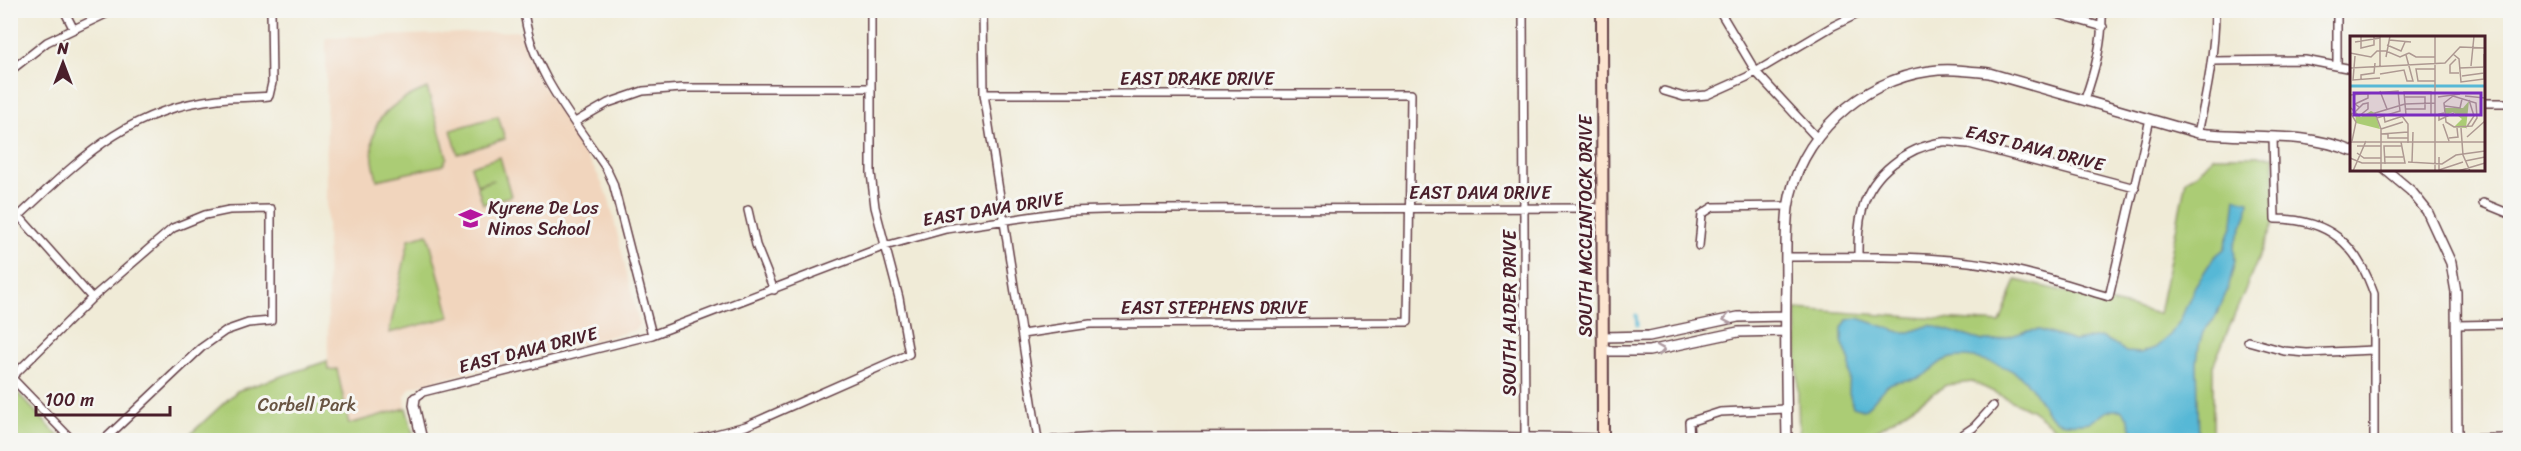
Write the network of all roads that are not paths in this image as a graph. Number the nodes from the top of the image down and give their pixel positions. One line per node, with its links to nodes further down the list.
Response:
1 (64, 10): 17 (street)
2 (114, 10): 17 (street)
3 (271, 10): 50 (street)
4 (524, 10): 30 (street)
5 (871, 10): 23 (street)
6 (984, 10): 25 (street)
7 (1523, 10): 39 (street, SOUTH ALDER DRIVE)
8 (1602, 10): 40 (main road, SOUTH MCCLINTOCK DRIVE)
9 (1719, 10): 22 (street)
10 (1866, 10): 15 (street)
11 (2043, 10): 16 (street)
12 (2102, 10): 16 (street)
13 (2215, 10): 18 (street)
14 (2337, 10): 19 (street)
15 (1852, 13): 22 (street)
16 (2103, 27): 26 (street)
17 (73, 28): 21 (street)
18 (2212, 61): 19 (street); 31 (street)
19 (2337, 65): 20 (street)
20 (2350, 68)
21 (10, 71)
22 (1756, 72): 24 (street); 33 (street)
23 (872, 88): 30 (street); 45 (street)
24 (1664, 91)
25 (984, 94): 41 (street, EAST DRAKE DRIVE); 44 (street)
26 (2085, 99): 29 (street); 33 (street)
27 (2485, 103): 28 (street)
28 (2511, 103)
29 (2150, 119): 31 (street); 36 (street)
30 (575, 122): 55 (street)
31 (2198, 133): 32 (street)
32 (2273, 137): 34 (street); 59 (street)
33 (1817, 138): 38 (street)
34 (2350, 150)
35 (2387, 171): 53 (street)
36 (2135, 188): 48 (street, EAST DAVA DRIVE); 48 (street)
37 (2483, 203): 43 (street)
38 (1788, 206): 46 (street); 47 (street)
39 (1524, 208): 40 (street, EAST DAVA DRIVE); 41 (street, EAST DAVA DRIVE); 65 (street, SOUTH ALDER DRIVE)
40 (1603, 208): 57 (main road, SOUTH MCCLINTOCK DRIVE)
41 (1411, 209): 44 (street, EAST DAVA DRIVE); 56 (street, EAST STEPHENS DRIVE)
42 (748, 210): 49 (street)
43 (2511, 214)
44 (1003, 219): 45 (street, EAST DAVA DRIVE); 56 (street)
45 (885, 246): 49 (street, EAST DAVA DRIVE); 74 (street)
46 (1699, 246)
47 (1786, 257): 48 (street); 51 (street)
48 (1858, 257)
49 (774, 290): 55 (street, EAST DAVA DRIVE)
50 (92, 298): 61 (street); 72 (street)
51 (1785, 316): 54 (street); 57 (street, one-way to 57)
52 (2511, 324): 53 (street)
53 (2456, 325): 70 (street)
54 (1785, 331): 60 (street, one-way to 54); 64 (street)
55 (652, 334): 62 (street, EAST DAVA DRIVE)
56 (1022, 334): 75 (street)
57 (1603, 336): 60 (main road, SOUTH MCCLINTOCK DRIVE)
58 (2248, 341): 59 (street)
59 (2374, 350): 80 (street)
60 (1603, 351): 69 (main road, SOUTH MCCLINTOCK DRIVE)
61 (11, 377): 71 (street)
62 (415, 398): 73 (street)
63 (1993, 406): 79 (street)
64 (1786, 409): 77 (street); 78 (street)
65 (1524, 436): 67 (street); 69 (street)
66 (1285, 438): 67 (street); 76 (street)
67 (1405, 438)
68 (2511, 438): 70 (street)
69 (1603, 439)
70 (2457, 440)
71 (72, 441)
72 (105, 441)
73 (422, 441)
74 (694, 441)
75 (1038, 441)
76 (1053, 441)
77 (1690, 441)
78 (1787, 441)
79 (1955, 441)
80 (2374, 441)

